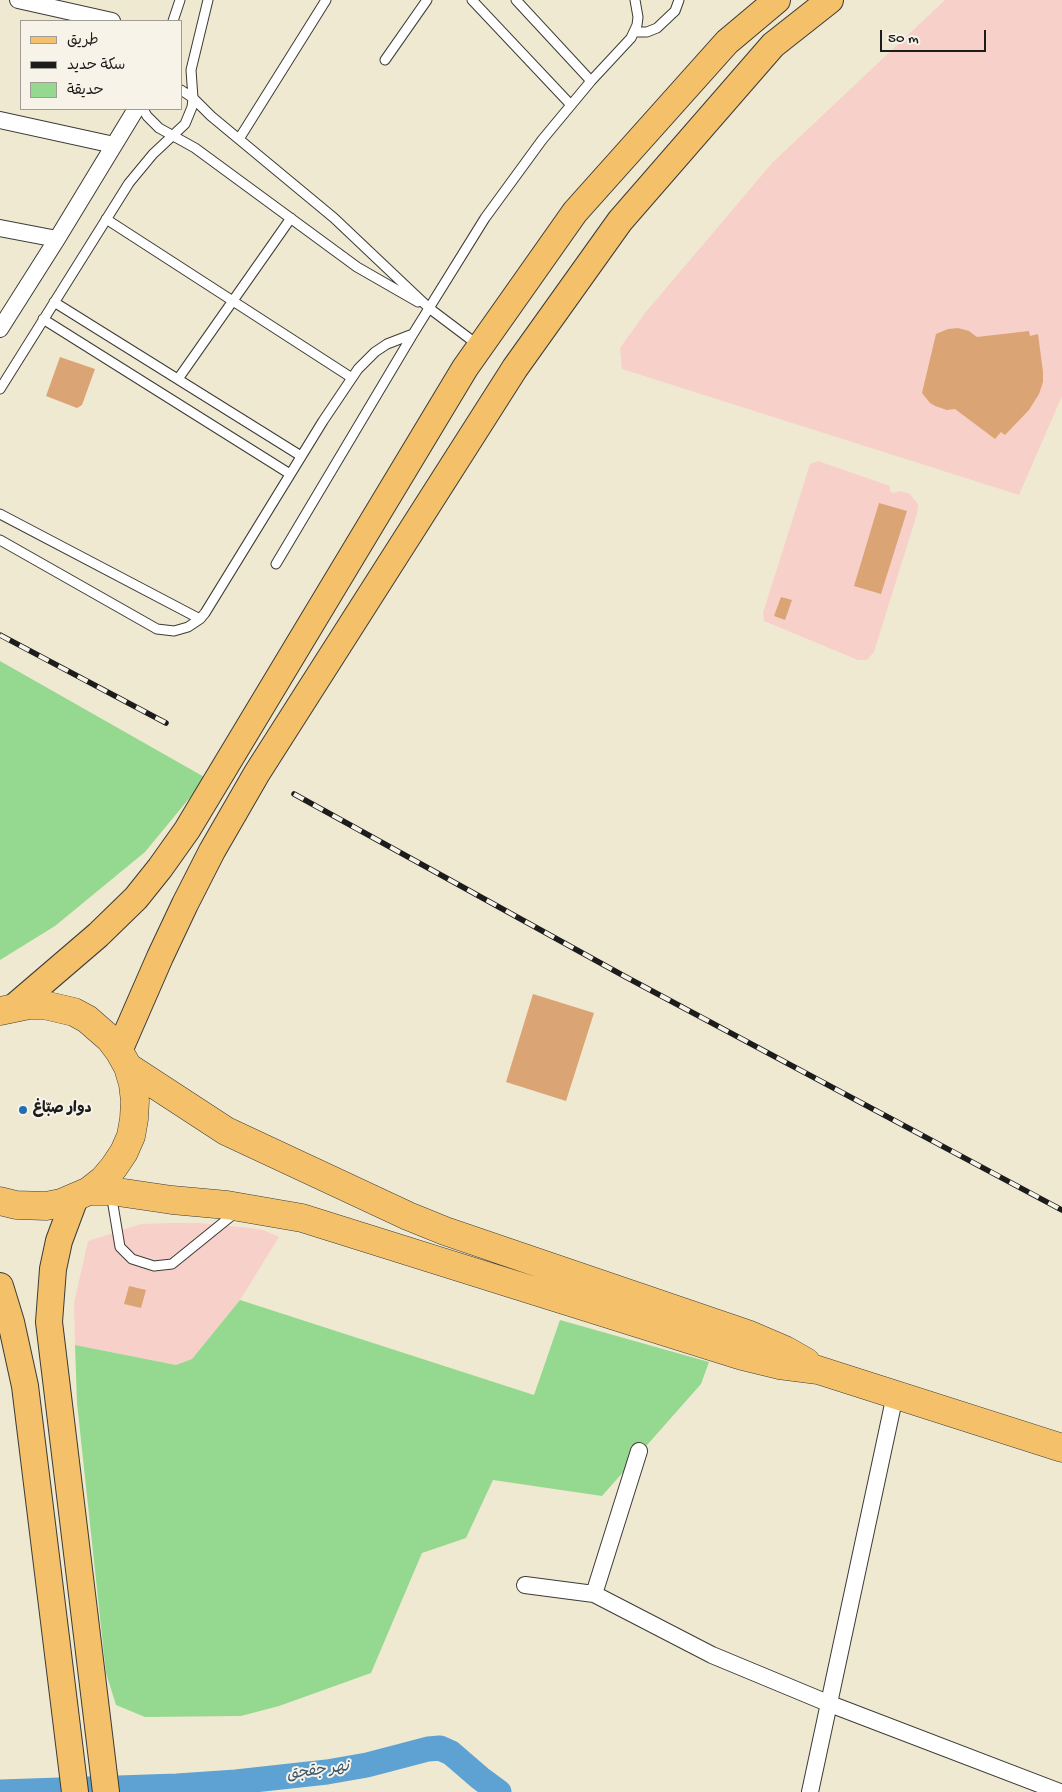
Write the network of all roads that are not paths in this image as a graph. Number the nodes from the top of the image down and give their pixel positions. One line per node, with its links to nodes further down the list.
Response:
1 (18, 0): 12 (street)
2 (180, 0): 14 (lane)
3 (208, 0): 19 (lane)
4 (326, 0): 25 (lane)
5 (427, 0): 16 (lane)
6 (473, 0): 20 (lane)
7 (516, 0): 17 (lane)
8 (635, 0): 15 (lane)
9 (679, 0): 15 (lane)
10 (777, 0): 37 (main road)
11 (830, 0): 48 (main road)
12 (68, 6): 13 (street)
13 (109, 20)
14 (173, 20)
15 (634, 32): 17 (lane)
16 (384, 60)
17 (591, 81): 20 (lane)
18 (182, 91): 19 (lane)
19 (194, 98): 24 (lane); 25 (lane)
20 (571, 105): 33 (lane)
21 (135, 110): 26 (street)
22 (144, 110): 24 (lane)
23 (0, 120): 26 (street)
24 (174, 135): 27 (lane); 28 (lane)
25 (239, 139): 33 (lane)
26 (114, 145): 30 (street)
27 (291, 218): 31 (lane); 33 (lane)
28 (106, 219): 31 (lane); 32 (lane)
29 (0, 228): 30 (street)
30 (57, 239): 35 (street)
31 (232, 301): 38 (lane); 39 (lane)
32 (54, 302): 34 (lane); 39 (lane)
33 (429, 308): 36 (lane); 37 (lane)
34 (43, 320): 40 (lane); 42 (lane)
35 (0, 329)
36 (413, 334): 38 (lane); 45 (lane)
37 (480, 347): 47 (main road)
38 (352, 378): 41 (lane)
39 (178, 379): 41 (lane)
40 (0, 388)
41 (301, 456): 42 (lane)
42 (290, 474): 46 (lane)
43 (0, 514): 46 (lane)
44 (0, 540): 46 (lane)
45 (276, 564)
46 (200, 619)
47 (7, 1009): 48 (highway)
48 (124, 1059): 49 (highway); 53 (highway)
49 (92, 1193): 50 (highway); 51 (highway); 51 (lane); 61 (main road)
50 (0, 1201)
51 (242, 1207): 53 (highway)
52 (0, 1286): 60 (main road)
53 (818, 1370): 54 (highway)
54 (895, 1395): 55 (highway); 59 (street)
55 (1062, 1448)
56 (639, 1451): 58 (street)
57 (525, 1585): 58 (street)
58 (594, 1594): 59 (street)
59 (830, 1704): 62 (street); 63 (street)
60 (75, 1792)
61 (106, 1792)
62 (810, 1792)
63 (1060, 1792)

